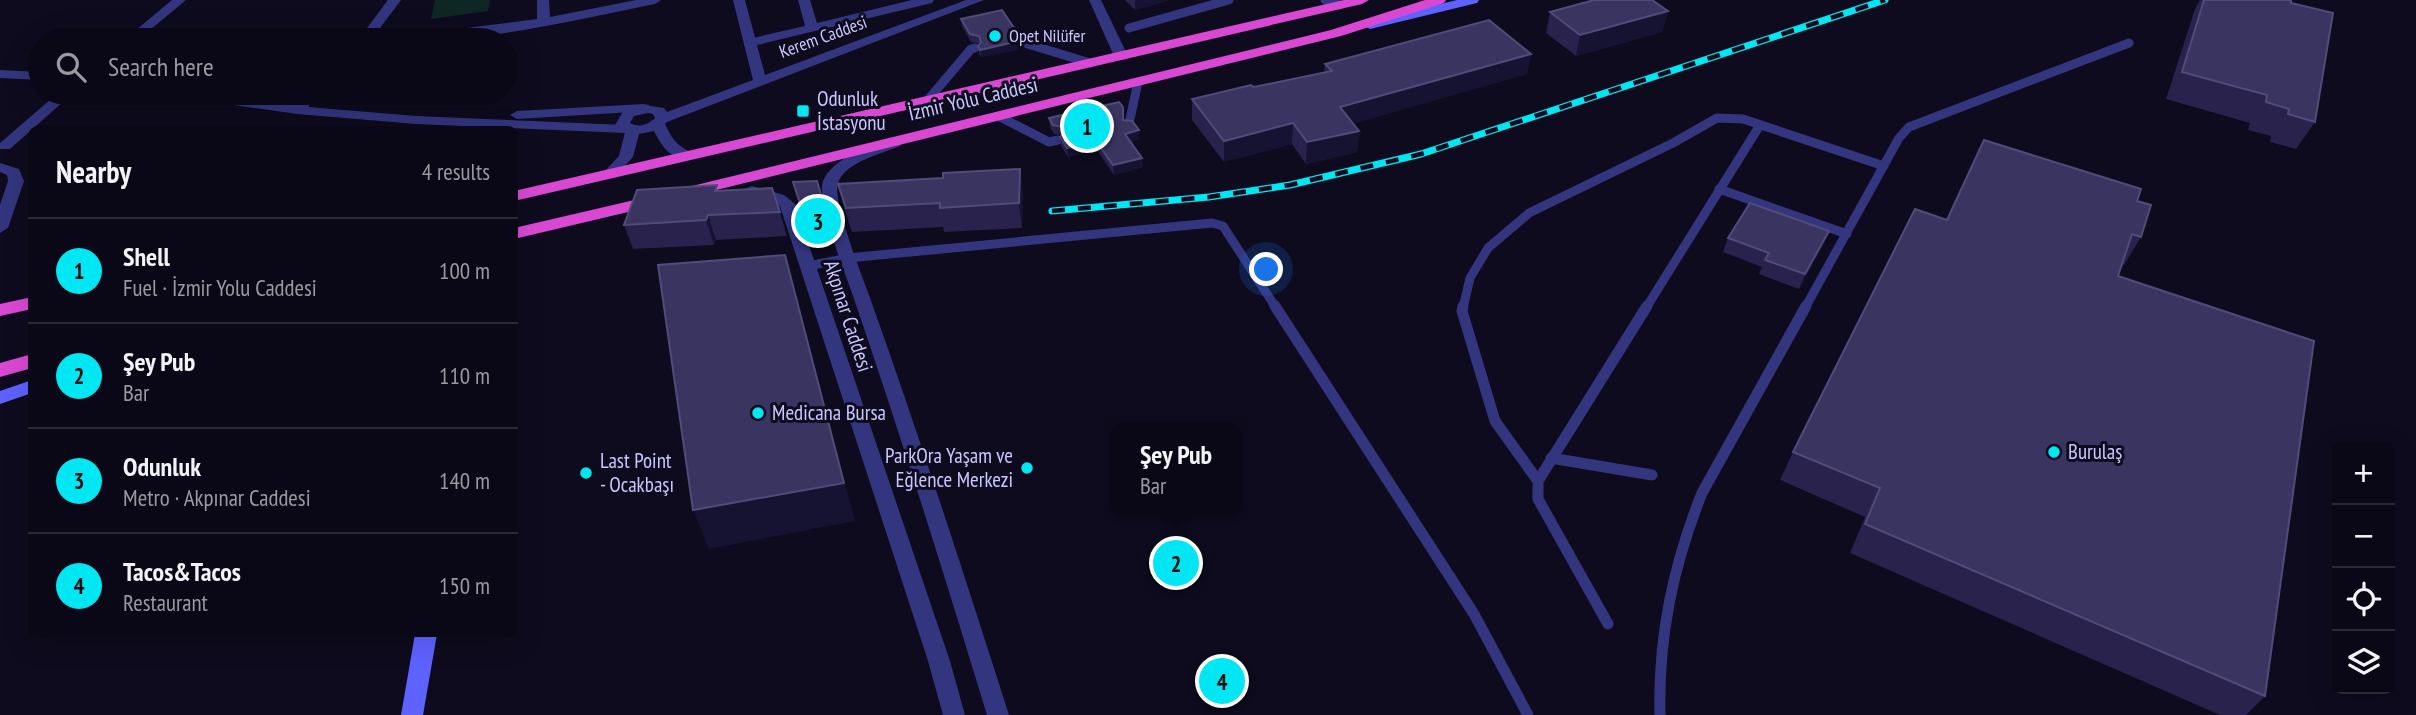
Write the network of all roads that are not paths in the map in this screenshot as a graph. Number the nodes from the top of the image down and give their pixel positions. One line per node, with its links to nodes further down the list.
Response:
1 (180, 0): 20 (street)
2 (395, 0): 21 (street)
3 (542, 0): 19 (street)
4 (655, 0): 19 (street)
5 (739, 0): 27 (street)
6 (804, 0): 23 (street)
7 (864, 0): 18 (street)
8 (928, 0): 18 (street)
9 (978, 0): 34 (street, Kerem Caddesi)
10 (1095, 0): 30 (street)
11 (1182, 0): 17 (lane)
12 (1229, 0): 17 (lane)
13 (1362, 0): 16 (highway, İzmir Yolu Caddesi)
14 (1439, 0): 25 (highway, İzmir Yolu Caddesi)
15 (1473, 0): 25 (main road)
16 (1332, 3): 30 (highway, İzmir Yolu Caddesi)
17 (1193, 10): 24 (lane)
18 (869, 15): 23 (street)
19 (544, 22): 22 (street)
20 (145, 28)
21 (373, 28)
22 (497, 28)
23 (812, 28): 27 (street)
24 (1129, 28)
25 (1336, 33): 35 (highway, İzmir Yolu Caddesi)
26 (1018, 41): 31 (lane)
27 (749, 43): 34 (street)
28 (2129, 43): 53 (lane)
29 (975, 48): 36 (lane)
30 (1121, 56): 31 (highway, İzmir Yolu Caddesi)
31 (1090, 63): 36 (highway, İzmir Yolu Caddesi)
32 (0, 74): 33 (street)
33 (28, 75)
34 (760, 80): 41 (street, Kerem Caddesi)
35 (1138, 82): 42 (highway, İzmir Yolu Caddesi); 44 (lane)
36 (927, 101): 52 (highway, İzmir Yolu Caddesi)
37 (52, 105): 46 (street)
38 (262, 105): 40 (street, Kerem Caddesi)
39 (302, 105): 40 (street)
40 (297, 110): 43 (street, Kerem Caddesi)
41 (654, 115): 43 (street, Kerem Caddesi); 48 (street, Kerem Caddesi); 48 (street, Kerem Caddesi); 52 (street)
42 (1000, 117): 49 (highway, İzmir Yolu Caddesi); 50 (lane)
43 (416, 121): 48 (street, Kerem Caddesi)
44 (1129, 124)
45 (1760, 125): 53 (lane); 56 (lane); 76 (lane)
46 (28, 126)
47 (28, 126): 51 (street)
48 (629, 130): 55 (street)
49 (910, 138): 58 (highway, İzmir Yolu Caddesi); 62 (street, Akpınar Caddesi)
50 (1058, 140)
51 (5, 146)
52 (688, 156): 55 (highway, İzmir Yolu Caddesi)
53 (1884, 166): 61 (lane)
54 (0, 167): 59 (street)
55 (610, 174): 57 (highway, İzmir Yolu Caddesi)
56 (1719, 189): 61 (lane); 74 (lane)
57 (518, 195)
58 (630, 207): 60 (highway, İzmir Yolu Caddesi); 63 (street, Akpınar Caddesi)
59 (0, 228)
60 (518, 233)
61 (1847, 234): 83 (lane)
62 (848, 258): 63 (lane); 81 (street, Akpınar Caddesi); 82 (lane)
63 (808, 266): 80 (street, Akpınar Caddesi)
64 (28, 293): 65 (highway)
65 (0, 299)
66 (28, 304): 67 (highway)
67 (0, 310)
68 (28, 351): 69 (highway)
69 (0, 357)
70 (28, 362): 71 (highway)
71 (0, 370)
72 (28, 388): 73 (main road)
73 (0, 398)
74 (1551, 458): 75 (lane); 76 (lane)
75 (1653, 475)
76 (1538, 481): 77 (lane)
77 (1608, 624)
78 (425, 637): 79 (main road)
79 (412, 715)
80 (954, 715)
81 (998, 715)
82 (1528, 715)
83 (1660, 715)

